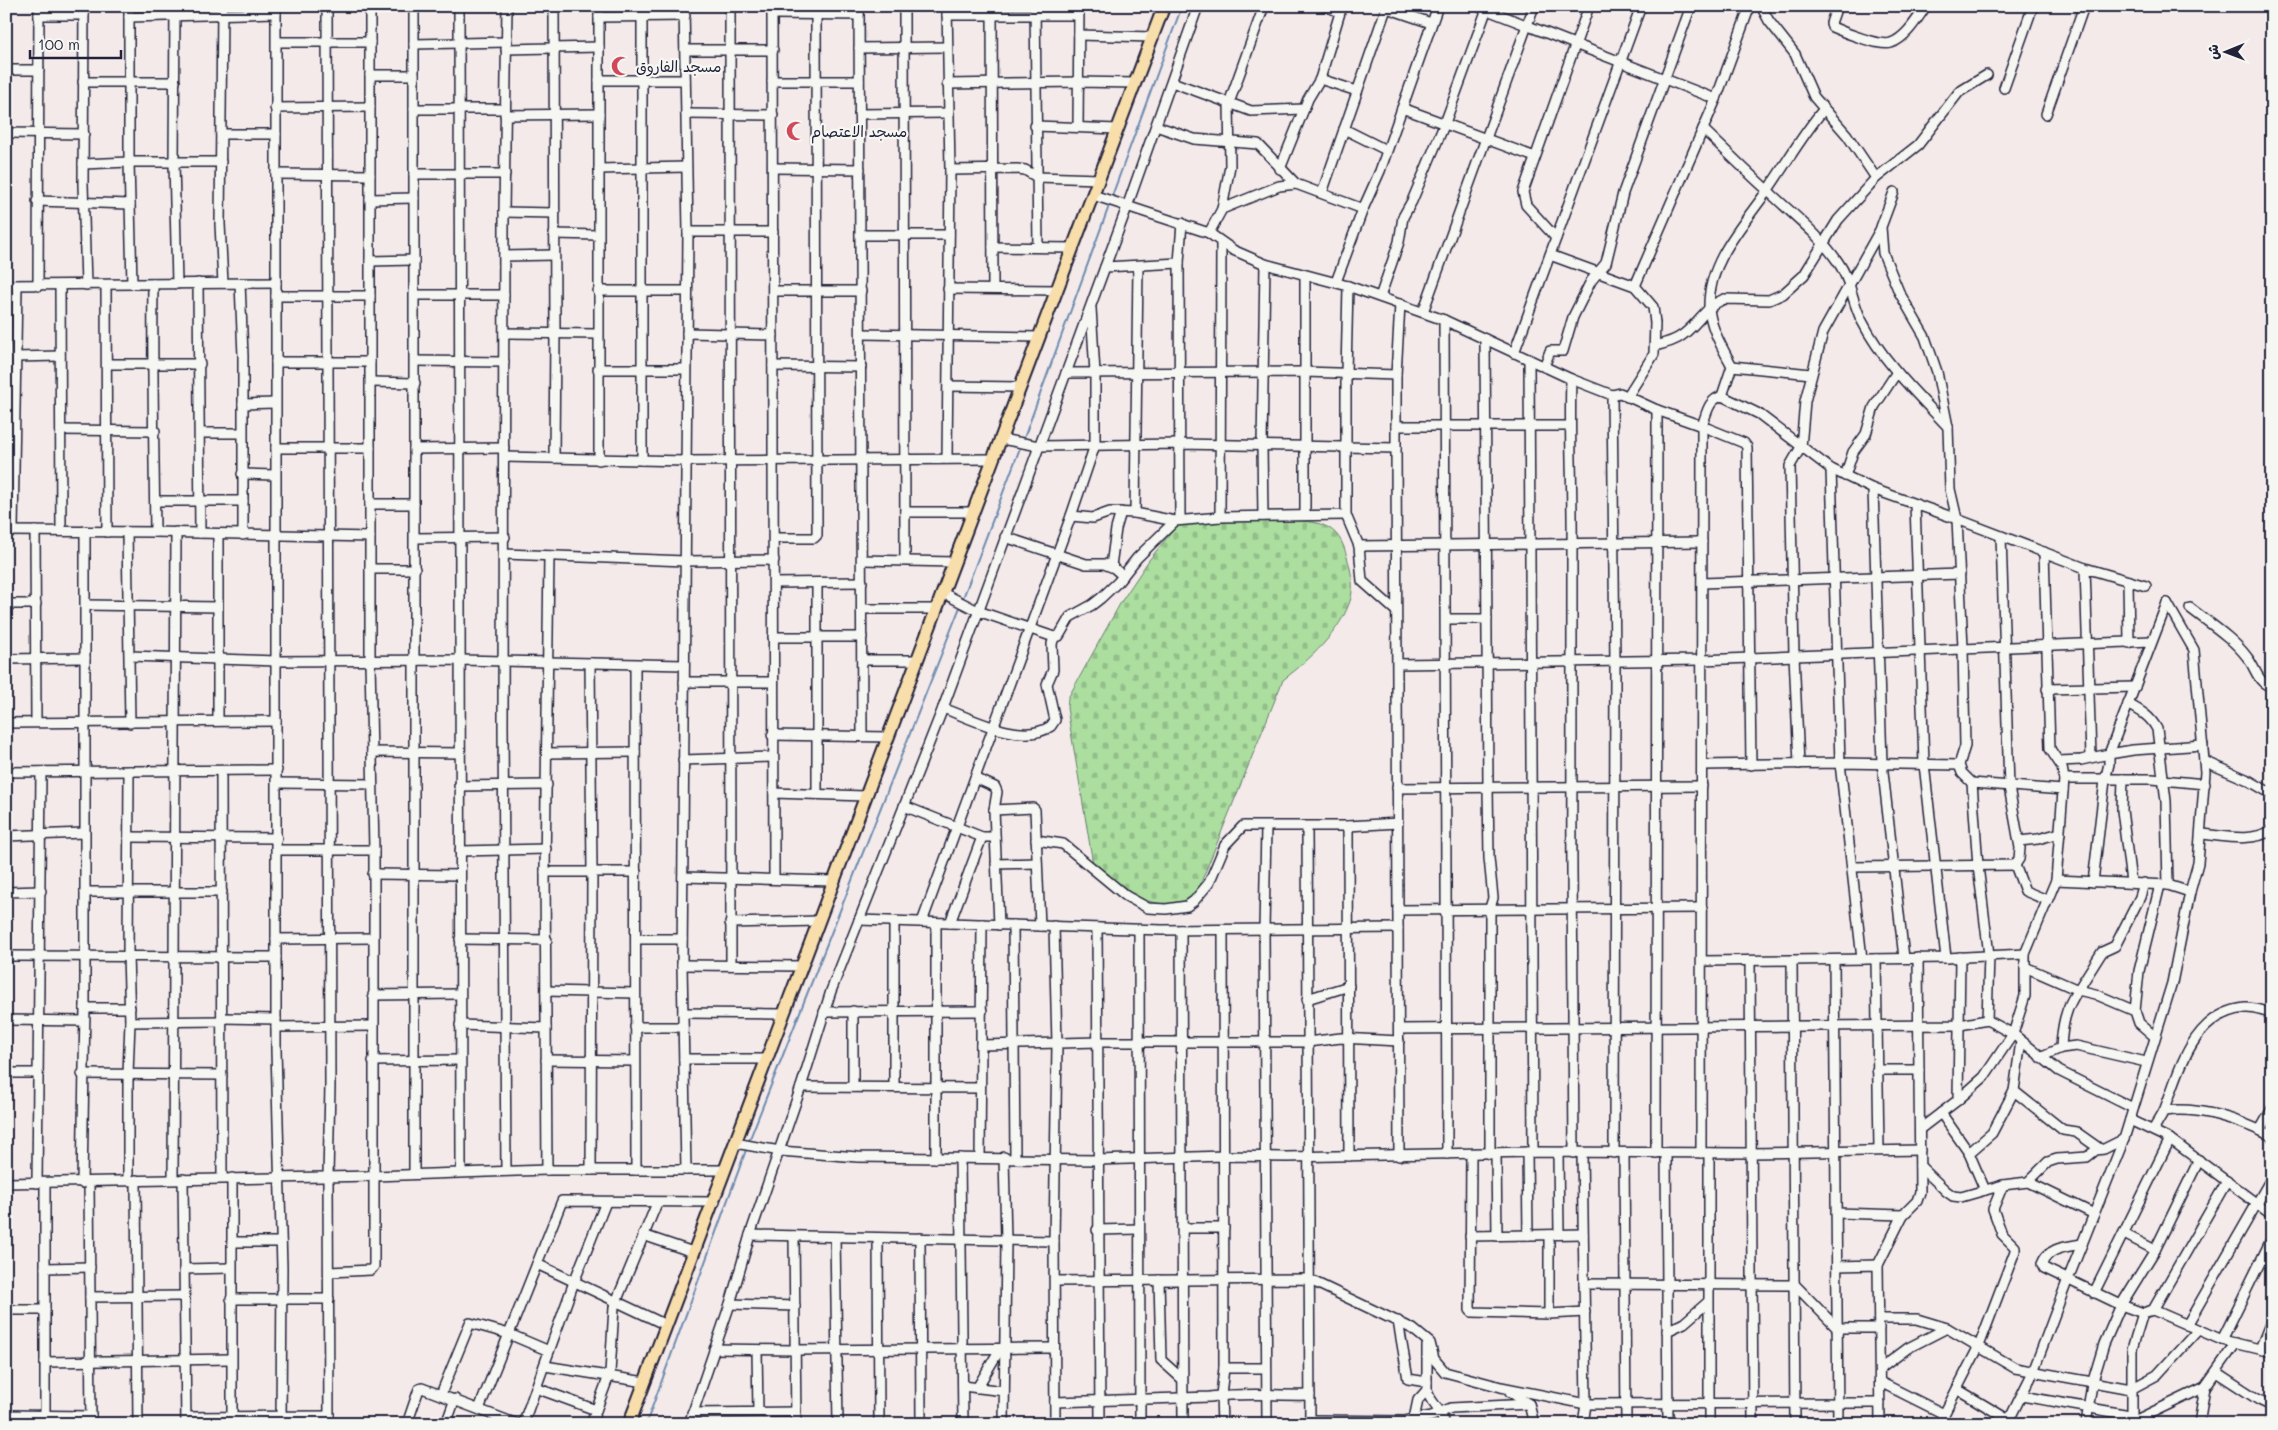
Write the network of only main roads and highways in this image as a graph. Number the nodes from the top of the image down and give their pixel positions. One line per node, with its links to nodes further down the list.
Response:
1 (1164, 6): 2 (main road)
2 (629, 1424)

